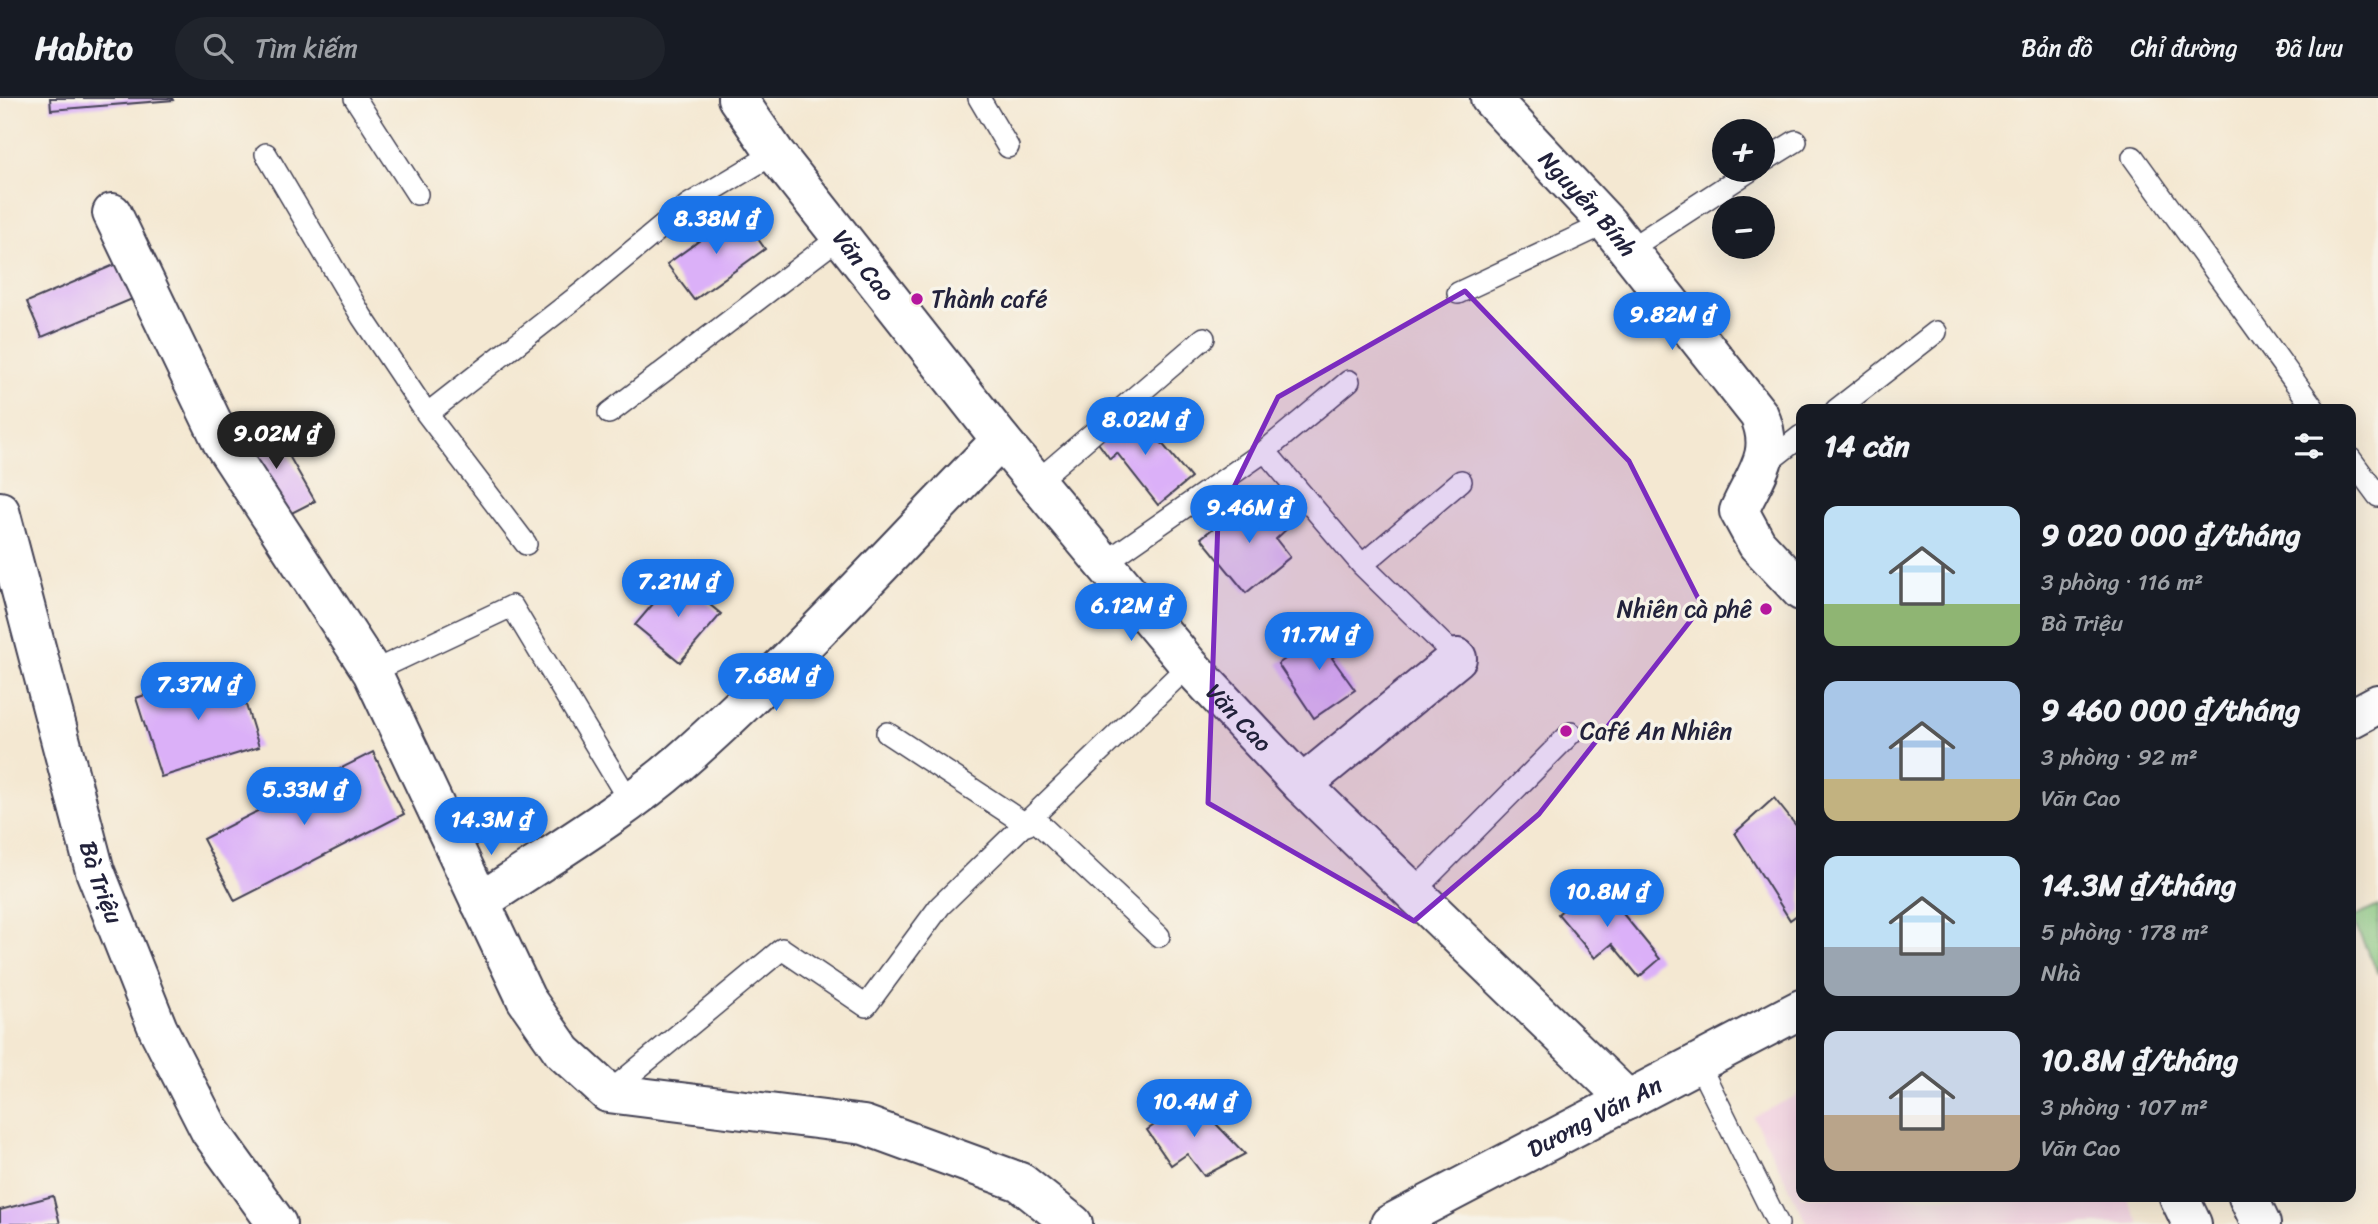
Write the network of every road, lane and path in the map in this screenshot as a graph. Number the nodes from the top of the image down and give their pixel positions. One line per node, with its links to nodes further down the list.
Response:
1 (355, 98): 12 (lane)
2 (737, 98): 7 (main road, Văn Cao)
3 (979, 98): 6 (lane)
4 (1490, 98): 15 (main road, Nguyễn Bính)
5 (1796, 141): 9 (lane)
6 (1008, 147)
7 (775, 153): 14 (main road, Văn Cao); 23 (lane)
8 (266, 154): 23 (lane)
9 (1775, 155)
10 (2133, 157): 21 (lane)
11 (1727, 182): 15 (lane)
12 (417, 194)
13 (112, 213): 39 (main road)
14 (841, 236): 22 (lane); 24 (main road, Văn Cao)
15 (1617, 236): 16 (lane); 27 (main road, Nguyễn Bính)
16 (1458, 293)
17 (1936, 332): 20 (lane)
18 (1204, 338): 30 (lane)
19 (1349, 381): 26 (lane)
20 (1844, 404)
21 (2311, 404)
22 (610, 413)
23 (427, 414): 33 (lane)
24 (1001, 440): 30 (main road, Văn Cao); 45 (main road)
25 (1796, 440): 27 (lane)
26 (1265, 450): 34 (lane); 35 (lane)
27 (1764, 465): 36 (main road, Nguyễn Bính)
28 (2356, 466): 31 (lane)
29 (1461, 481): 35 (lane)
30 (1035, 483): 34 (main road, Văn Cao)
31 (2378, 496)
32 (0, 511): 56 (main road, Bà Triệu)
33 (526, 544)
34 (1103, 564): 38 (main road, Văn Cao)
35 (1362, 565): 37 (lane)
36 (1796, 585)
37 (1457, 658): 44 (main road)
38 (1189, 665): 44 (main road, Văn Cao); 46 (lane)
39 (372, 672): 45 (lane); 48 (main road)
40 (2378, 704): 41 (main road)
41 (2356, 716)
42 (887, 733): 46 (lane)
43 (1571, 733): 47 (lane)
44 (1302, 785): 47 (main road, Văn Cao)
45 (629, 802): 48 (main road)
46 (1030, 822): 49 (lane); 52 (lane)
47 (1414, 891): 53 (main road, Văn Cao)
48 (480, 902): 52 (main road)
49 (1159, 936)
50 (1796, 1012): 51 (main road, Dương Văn An)
51 (1698, 1063): 53 (main road, Dương Văn An); 59 (lane)
52 (608, 1093): 57 (main road)
53 (1628, 1100): 58 (main road, Dương Văn An)
54 (2181, 1202): 60 (main road)
55 (2250, 1202): 61 (main road)
56 (277, 1224)
57 (1073, 1224)
58 (1390, 1224)
59 (1778, 1224)
60 (2192, 1224)
61 (2261, 1224)

